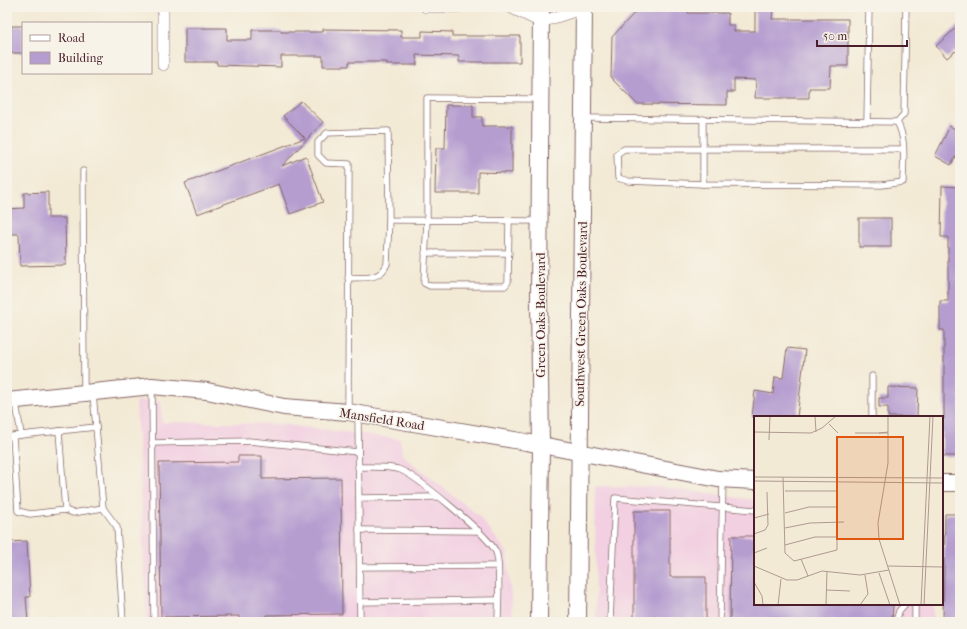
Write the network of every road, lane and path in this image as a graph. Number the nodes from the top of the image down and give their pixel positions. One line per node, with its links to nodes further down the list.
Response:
1 (164, 7): 10 (street)
2 (426, 7): 3 (street)
3 (453, 7): 4 (street)
4 (458, 7)
5 (510, 7): 9 (street)
6 (585, 7): 9 (street); 12 (main road, Southwest Green Oaks Boulevard)
7 (869, 7): 14 (lane)
8 (906, 7): 15 (lane)
9 (541, 14): 11 (main road, Green Oaks Boulevard)
10 (163, 65)
11 (540, 99): 21 (lane); 23 (main road, Green Oaks Boulevard)
12 (582, 118): 13 (lane); 40 (main road, Southwest Green Oaks Boulevard)
13 (703, 119): 14 (lane); 16 (lane)
14 (867, 121): 15 (lane)
15 (897, 122): 17 (lane)
16 (702, 149): 17 (lane); 19 (lane); 19 (lane)
17 (903, 149): 19 (lane)
18 (84, 171): 29 (lane)
19 (703, 184)
20 (389, 220): 21 (lane); 26 (lane); 26 (lane)
21 (427, 220): 22 (lane); 24 (lane)
22 (509, 221): 23 (lane); 25 (lane)
23 (540, 221): 38 (main road, Green Oaks Boulevard)
24 (426, 253): 25 (lane); 25 (lane)
25 (509, 253)
26 (348, 278): 31 (lane)
27 (872, 376): 32 (lane)
28 (152, 386): 29 (main road, Mansfield Road); 31 (main road, Mansfield Road); 37 (lane)
29 (88, 391): 30 (main road, Mansfield Road); 33 (lane)
30 (11, 400): 35 (lane)
31 (353, 413): 38 (main road, Mansfield Road); 39 (lane)
32 (872, 416)
33 (96, 427): 34 (lane); 48 (lane)
34 (59, 431): 35 (lane); 50 (lane)
35 (21, 435): 36 (lane)
36 (10, 437): 50 (lane)
37 (152, 443): 39 (lane); 61 (lane)
38 (541, 445): 40 (main road, Mansfield Road); 64 (main road, Green Oaks Boulevard)
39 (358, 452): 41 (lane)
40 (579, 453): 42 (main road, Mansfield Road); 65 (main road, Southwest Green Oaks Boulevard)
41 (358, 467): 46 (lane); 47 (lane)
42 (723, 480): 43 (main road, Mansfield Road); 49 (lane)
43 (754, 481)
44 (943, 483): 45 (main road)
45 (960, 483)
46 (438, 497): 47 (lane); 53 (lane)
47 (359, 498): 52 (lane)
48 (103, 508): 50 (lane); 60 (lane)
49 (722, 508): 51 (lane); 66 (lane); 67 (lane)
50 (64, 510)
51 (754, 510)
52 (359, 530): 53 (lane); 55 (lane)
53 (479, 531): 54 (lane)
54 (497, 566): 55 (lane); 56 (lane)
55 (360, 567): 57 (lane)
56 (498, 600): 57 (lane); 63 (lane)
57 (360, 602): 62 (lane)
58 (904, 605): 68 (lane)
59 (915, 605): 69 (lane)
60 (123, 622)
61 (154, 622)
62 (360, 622)
63 (498, 622)
64 (539, 622)
65 (578, 622)
66 (610, 622)
67 (720, 622)
68 (896, 622)
69 (915, 622)

